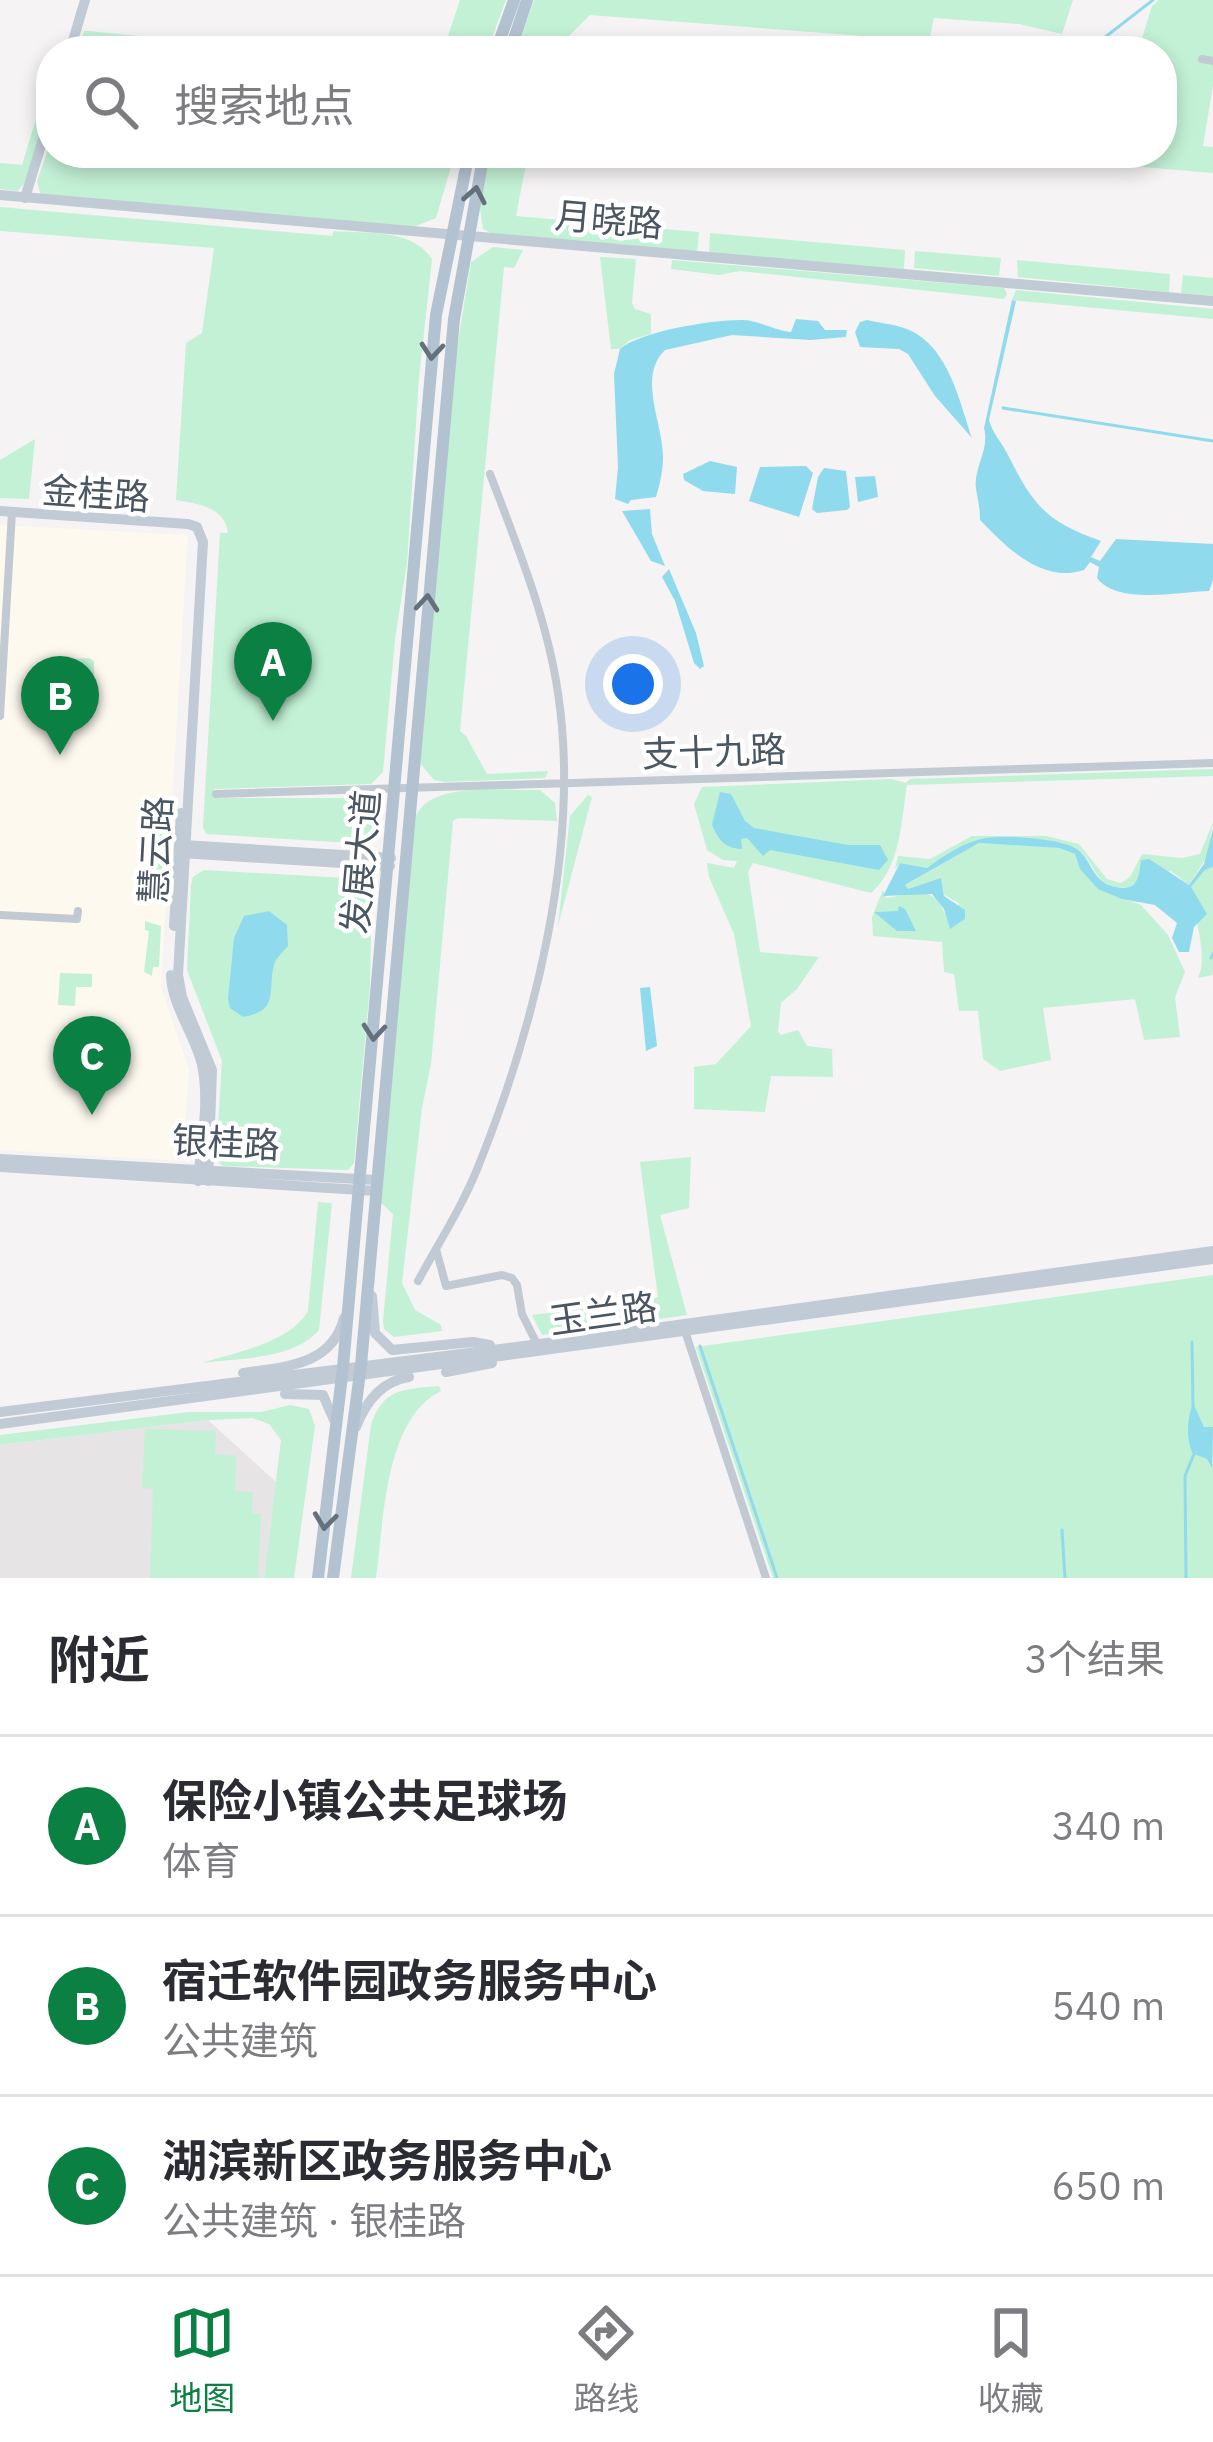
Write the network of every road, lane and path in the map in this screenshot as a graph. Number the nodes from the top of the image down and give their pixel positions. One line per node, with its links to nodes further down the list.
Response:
1 (85, 0): 4 (street)
2 (514, 0): 5 (main road)
3 (527, 0): 6 (main road)
4 (74, 36)
5 (501, 36)
6 (515, 36)
7 (36, 162): 11 (street)
8 (466, 168): 12 (main road, 发展大道)
9 (481, 168): 13 (main road, 发展大道, one-way to 9)
10 (0, 196): 11 (street, 月晓路)
11 (25, 198): 12 (street, 月晓路)
12 (450, 235): 13 (street, 月晓路); 21 (main road, 发展大道, one-way to 21)
13 (467, 237): 14 (street, 月晓路); 21 (main road, 发展大道, one-way to 13)
14 (1213, 301)
15 (490, 474): 20 (street)
16 (6, 514): 17 (street, 金桂路); 18 (street)
17 (188, 526): 23 (street, 慧云路)
18 (0, 716)
19 (1213, 763): 20 (street, 支十九路)
20 (563, 783): 21 (street, 支十九路); 33 (street)
21 (404, 788): 22 (street, 支十九路); 24 (main road, 发展大道); 30 (main road, 发展大道)
22 (217, 794)
23 (182, 849): 24 (street); 28 (street, 慧云路)
24 (390, 862): 29 (main road, 发展大道, one-way to 29)
25 (78, 911): 26 (street)
26 (0, 915)
27 (0, 1163): 28 (street, 银桂路)
28 (203, 1176): 29 (street, 银桂路)
29 (360, 1185): 30 (street, 银桂路); 31 (main road, 发展大道)
30 (376, 1186): 32 (main road, 发展大道)
31 (355, 1237): 40 (main road, 发展大道); 41 (street)
32 (372, 1237): 38 (street); 39 (main road, 发展大道)
33 (436, 1247): 35 (street); 37 (street)
34 (1213, 1255): 36 (street, 玉兰路)
35 (418, 1281)
36 (684, 1328): 37 (street, 玉兰路); 38 (street, 玉兰路); 48 (street)
37 (537, 1344): 38 (street, 玉兰路)
38 (512, 1352): 39 (street, 玉兰路); 45 (street)
39 (360, 1371): 40 (street, 玉兰路); 45 (main road, 发展大道)
40 (343, 1373): 41 (street, 玉兰路); 44 (main road, 发展大道)
41 (191, 1393): 42 (street, 玉兰路); 43 (street, 玉兰路); 44 (street)
42 (0, 1412)
43 (0, 1424)
44 (333, 1454): 46 (main road, 发展大道, one-way to 46)
45 (349, 1459): 47 (main road, 发展大道)
46 (318, 1578)
47 (333, 1578)
48 (766, 1578)

